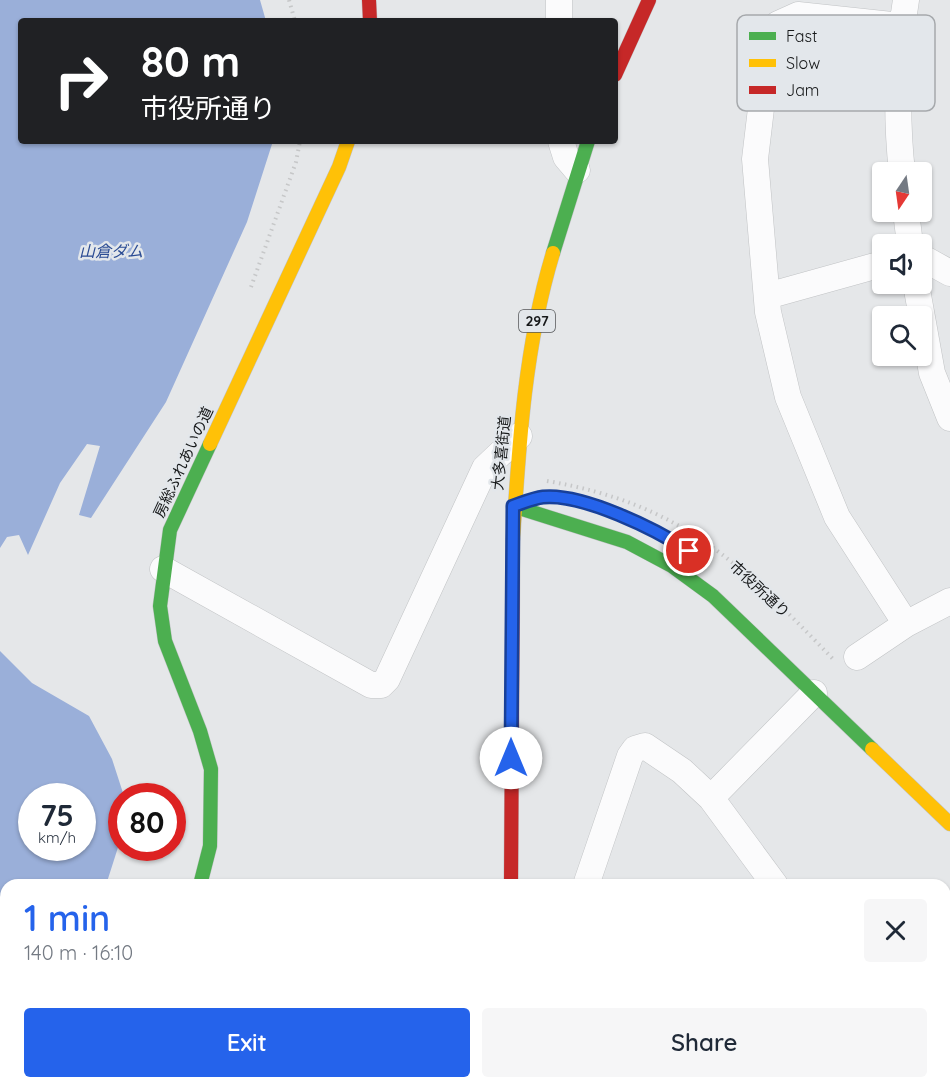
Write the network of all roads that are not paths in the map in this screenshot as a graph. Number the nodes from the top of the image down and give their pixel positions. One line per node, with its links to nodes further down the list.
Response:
1 (369, 0): 6 (main road)
2 (559, 0): 7 (street)
3 (650, 0): 8 (main road)
4 (906, 0): 5 (street)
5 (904, 15)
6 (370, 18)
7 (559, 18)
8 (618, 69)
9 (761, 111): 20 (street)
10 (901, 111): 14 (street)
11 (347, 144): 25 (main road, 房総ふれあいの道)
12 (562, 144): 15 (street)
13 (587, 144): 15 (main road, 大多喜街道 / 297)
14 (901, 162)
15 (577, 170): 22 (main road, 大多喜街道 / 297)
16 (932, 263): 18 (street)
17 (872, 267): 20 (street)
18 (950, 273)
19 (918, 294): 21 (street)
20 (767, 296): 27 (street)
21 (950, 418)
22 (519, 436): 24 (main road, 大多喜街道 / 297); 25 (street)
23 (533, 500): 24 (main road)
24 (513, 506): 29 (main road); 33 (main road, 大多喜街道 / 297)
25 (163, 569): 32 (main road, 房総ふれあいの道)
26 (950, 601): 27 (street)
27 (906, 624): 28 (street)
28 (857, 657)
29 (814, 693): 30 (street); 31 (main road)
30 (711, 798): 34 (street); 35 (street)
31 (950, 824)
32 (202, 879)
33 (512, 879)
34 (588, 879)
35 (771, 879)

